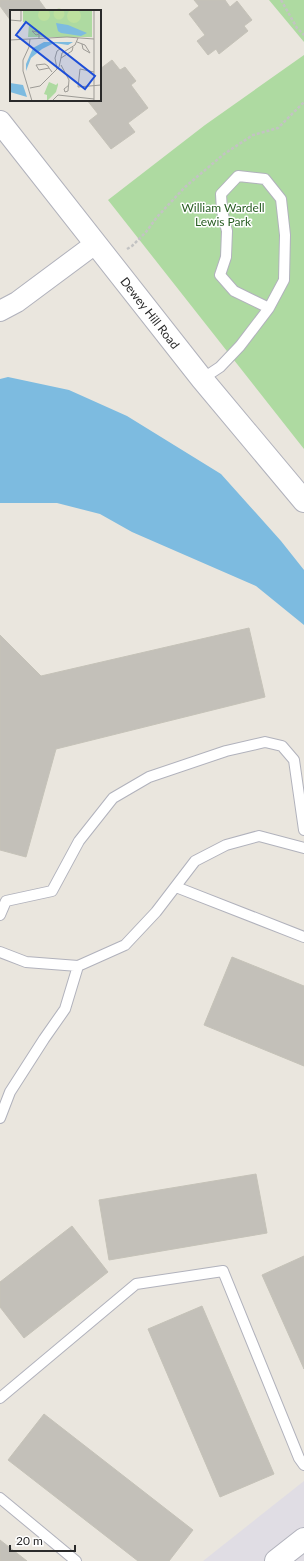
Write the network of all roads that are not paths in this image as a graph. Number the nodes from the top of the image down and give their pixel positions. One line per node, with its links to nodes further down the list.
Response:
1 (0, 122): 2 (street, Dewey Hill Road)
2 (95, 244): 4 (street); 5 (street, Dewey Hill Road)
3 (269, 308): 3 (lane); 5 (lane)
4 (0, 311)
5 (202, 379): 6 (street, Dewey Hill Road)
6 (304, 501)
7 (304, 830): 10 (lane)
8 (304, 848): 9 (lane)
9 (176, 887): 11 (lane); 13 (lane)
10 (0, 915)
11 (304, 937)
12 (0, 952): 13 (lane)
13 (78, 966): 14 (lane)
14 (0, 1118)
15 (0, 1398): 16 (lane)
16 (304, 1465)
17 (0, 1498): 19 (lane)
18 (304, 1539): 20 (street)
19 (76, 1561)
20 (276, 1561)

